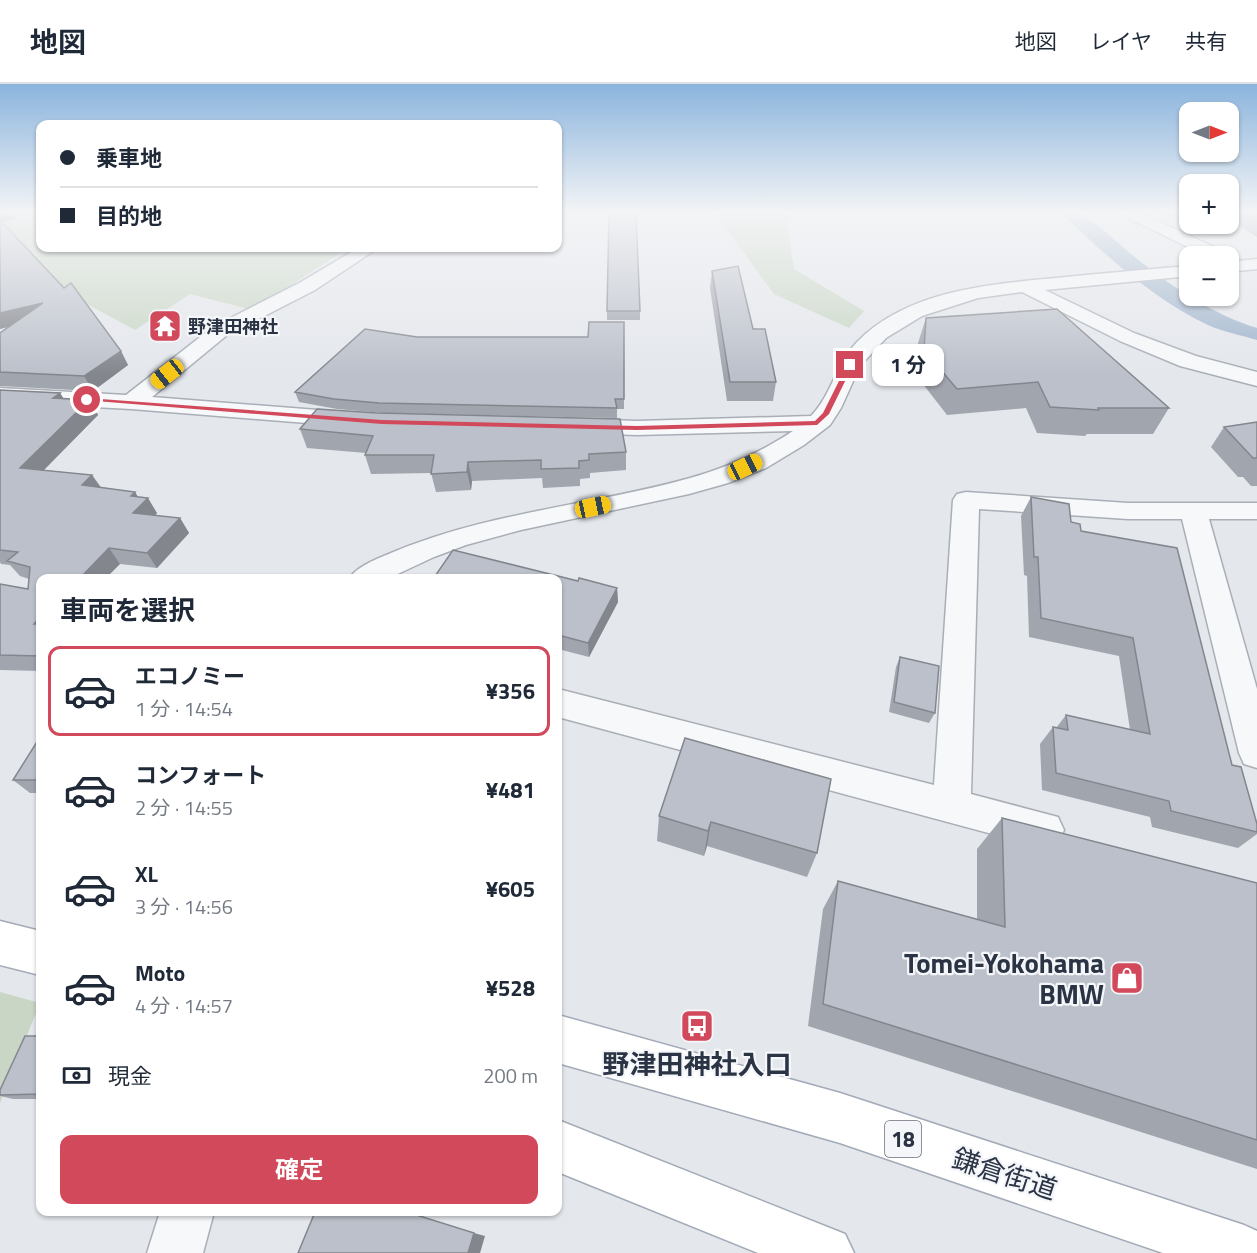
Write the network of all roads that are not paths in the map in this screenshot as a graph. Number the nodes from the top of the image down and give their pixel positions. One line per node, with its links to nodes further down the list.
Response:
1 (341, 266): 6 (street)
2 (1179, 272): 3 (street)
3 (1025, 285): 4 (street); 8 (street)
4 (1257, 379)
5 (0, 395): 6 (street)
6 (131, 402): 7 (street)
7 (382, 422)
8 (817, 423): 9 (street); 12 (street)
9 (556, 426)
10 (1193, 511): 11 (street); 14 (street); 15 (street)
11 (1257, 511)
12 (372, 574)
13 (562, 704): 15 (street)
14 (1257, 753)
15 (952, 806): 16 (street)
16 (1077, 838)
17 (562, 1040): 22 (main road, 鎌倉街道 / 18)
18 (562, 1148): 21 (main road)
19 (186, 1216): 20 (street)
20 (175, 1253)
21 (826, 1253)
22 (1244, 1253)

